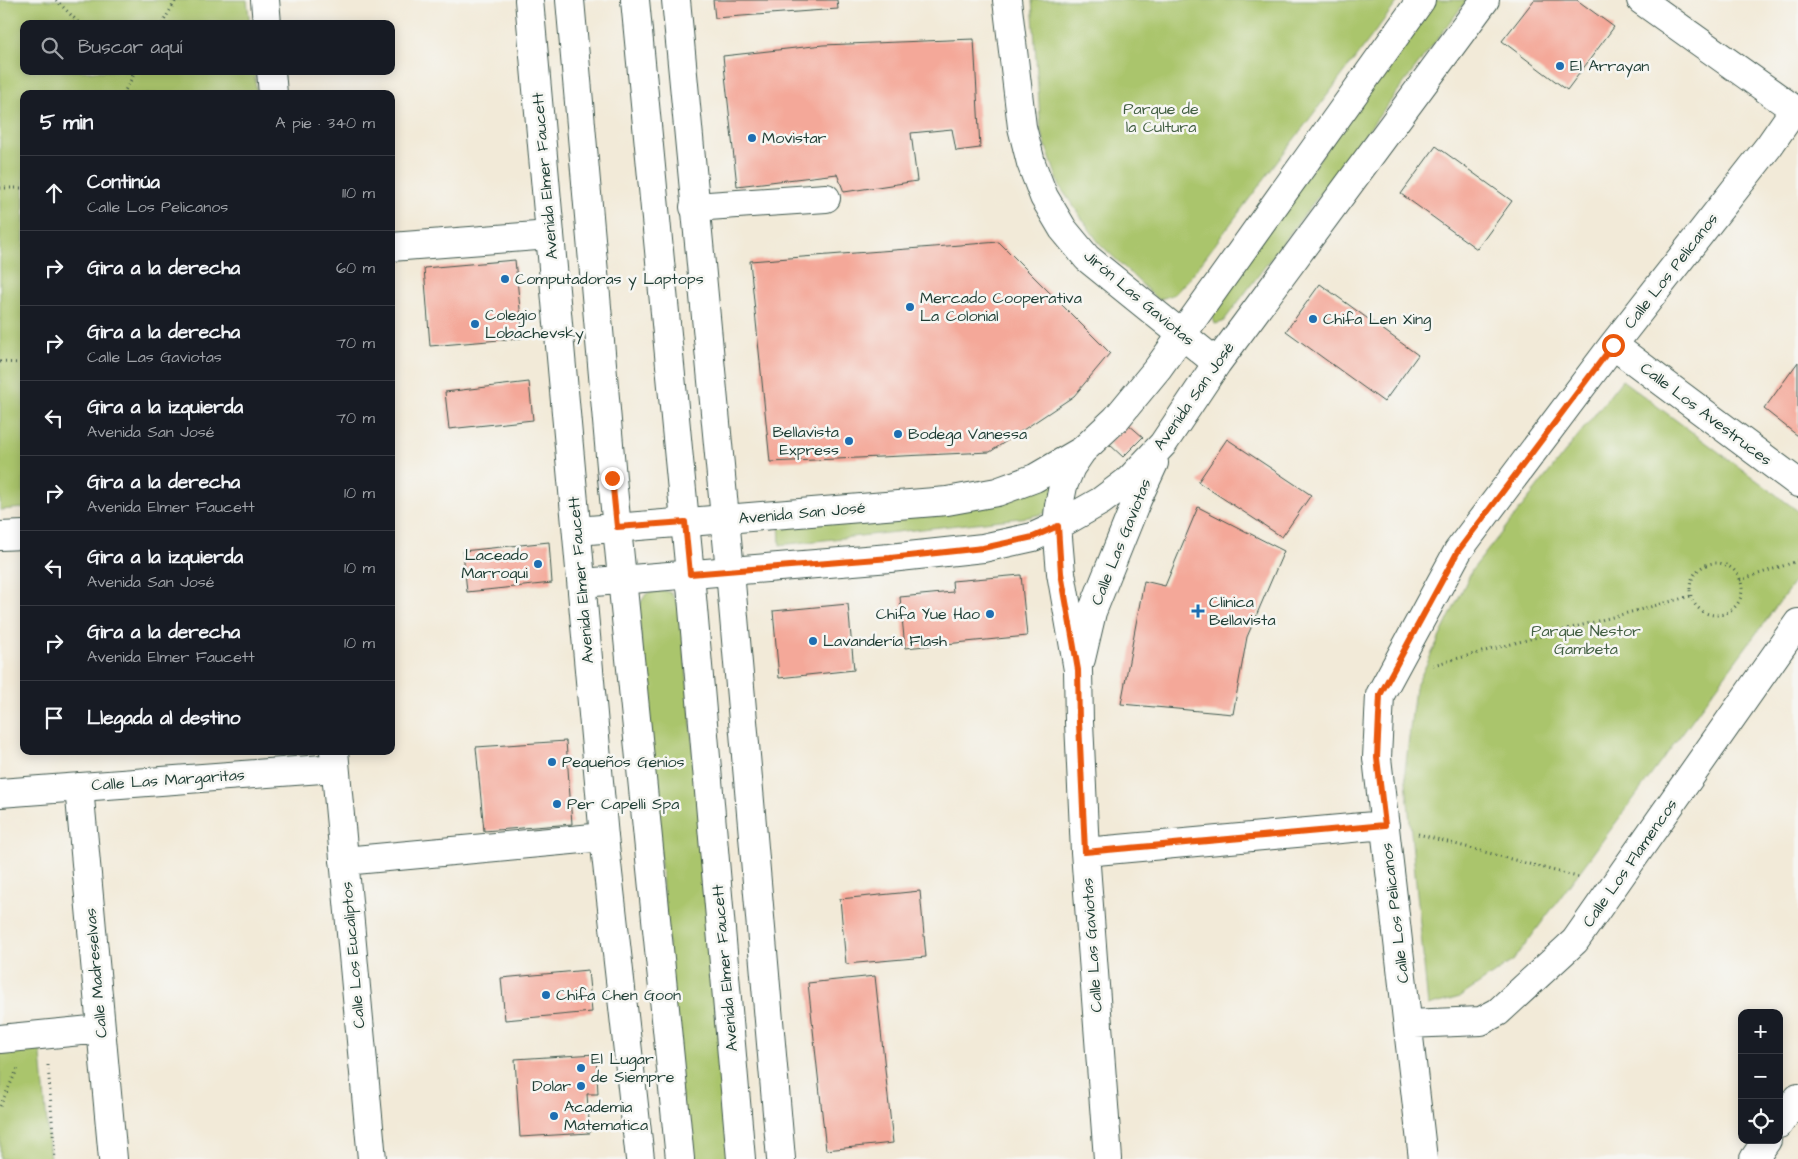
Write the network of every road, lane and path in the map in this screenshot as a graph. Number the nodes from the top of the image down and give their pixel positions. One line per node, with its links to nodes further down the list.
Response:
1 (56, 0): 12 (path)
2 (176, 0): 13 (path)
3 (265, 0): 14 (street)
4 (529, 0): 24 (street, Avenida Elmer Faucett)
5 (570, 0): 37 (street)
6 (635, 0): 35 (street, Avenida Elmer Faucett)
7 (676, 0): 23 (street)
8 (1007, 0): 26 (street, Jirón Las Gaviotas)
9 (1421, 0): 26 (street, Avenida San José)
10 (1485, 0): 30 (street, Avenida San José)
11 (1641, 0): 19 (street)
12 (76, 20)
13 (164, 20)
14 (267, 20)
15 (271, 75): 18 (street)
16 (133, 76): 17 (path)
17 (125, 90)
18 (273, 90)
19 (1796, 111): 27 (street, Calle Los Pelicanos)
20 (0, 188): 21 (path)
21 (20, 188)
22 (826, 198): 23 (street)
23 (694, 207): 34 (street)
24 (550, 235): 25 (street); 38 (street, Avenida Elmer Faucett)
25 (395, 247)
26 (1182, 336): 30 (street, Jirón Las Gaviotas); 32 (street, Avenida San José)
27 (1613, 345): 33 (street, Calle Los Avestruces); 50 (street, Calle Los Pelicanos)
28 (0, 362): 29 (path)
29 (20, 363)
30 (1217, 363): 31 (street, Avenida San José)
31 (1163, 444): 36 (street, Avenida San José); 49 (street, Calle Las Gaviotas)
32 (1083, 450): 34 (street, Avenida San José); 36 (street, Calle Las Gaviotas)
33 (1798, 483)
34 (725, 519): 35 (street, Avenida San José); 42 (street)
35 (685, 522): 37 (street, Avenida San José); 43 (street, Avenida Elmer Faucett)
36 (1058, 526): 42 (street, Avenida San José); 49 (street, Calle Las Gaviotas)
37 (617, 527): 38 (street, Avenida San José); 44 (street)
38 (577, 531): 46 (street, Avenida Elmer Faucett)
39 (20, 535): 40 (street)
40 (0, 536)
41 (1798, 561): 45 (path)
42 (730, 571): 43 (street, Avenida San José); 72 (street)
43 (690, 574): 44 (street, Avenida San José); 71 (street, Avenida Elmer Faucett)
44 (622, 580): 46 (street, Avenida San José); 70 (street)
45 (1740, 580): 47 (path); 47 (path)
46 (582, 583): 55 (street, Avenida Elmer Faucett)
47 (1691, 596): 50 (path)
48 (1798, 623): 58 (street, Calle Los Flamencos)
49 (1078, 670): 56 (street, Calle Las Gaviotas)
50 (1390, 676): 54 (street, Calle Los Pelicanos)
51 (335, 760): 52 (street, Calle Las Margaritas); 57 (street, Calle Los Eucaliptos)
52 (79, 787): 53 (street, Calle Las Margaritas); 60 (street, Calle Madreselvas)
53 (0, 793)
54 (1385, 825): 56 (street); 58 (path); 59 (street, Calle Los Pelicanos)
55 (604, 837): 57 (street); 69 (street, Avenida Elmer Faucett)
56 (1085, 852): 73 (street, Calle Las Gaviotas)
57 (344, 861): 68 (street, Calle Los Eucaliptos)
58 (1613, 887): 59 (street, Calle Los Flamencos)
59 (1408, 1024): 74 (street, Calle Los Pelicanos)
60 (101, 1029): 61 (street); 67 (street, Calle Madreselvas)
61 (46, 1034): 62 (street); 66 (path)
62 (0, 1039)
63 (1798, 1098): 64 (street)
64 (1783, 1119)
65 (1764, 1144): 75 (street)
66 (55, 1159)
67 (113, 1159)
68 (372, 1159)
69 (640, 1159)
70 (680, 1159)
71 (741, 1159)
72 (781, 1159)
73 (1108, 1159)
74 (1423, 1159)
75 (1754, 1159)

